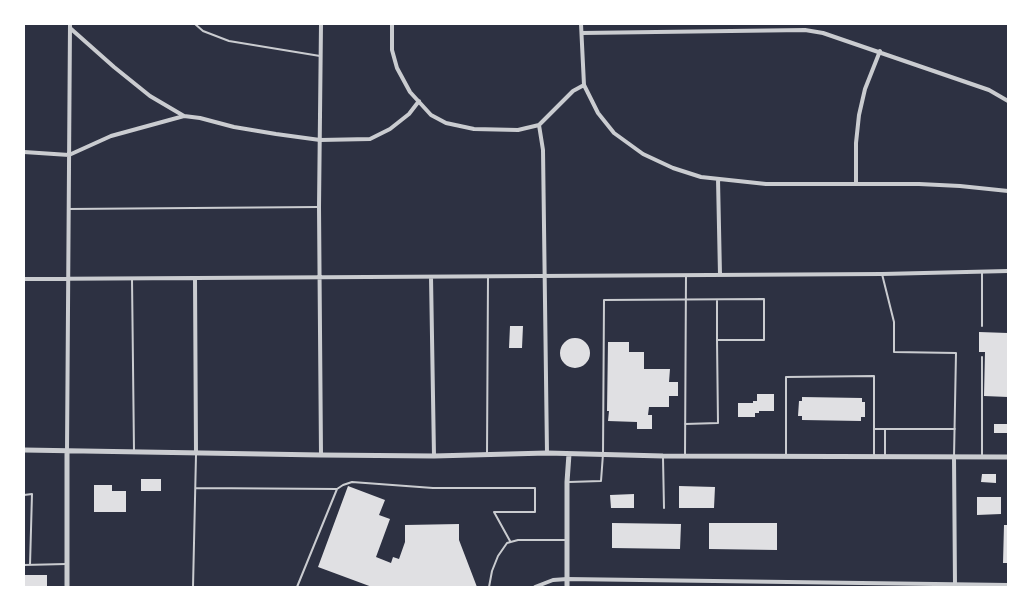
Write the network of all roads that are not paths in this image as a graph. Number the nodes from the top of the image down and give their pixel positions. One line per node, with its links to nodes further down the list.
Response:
1 (195, 24): 10 (lane)
2 (321, 24): 10 (street)
3 (392, 24): 14 (street)
4 (581, 24): 8 (street)
5 (805, 24): 7 (lane)
6 (70, 26): 16 (street); 20 (street)
7 (805, 30): 8 (street); 9 (street)
8 (582, 33): 11 (street)
9 (880, 51): 13 (street); 22 (street)
10 (321, 56): 18 (street)
11 (584, 85): 17 (street); 21 (street)
12 (1008, 93): 13 (street)
13 (1003, 98): 15 (street)
14 (419, 102): 17 (street); 18 (street)
15 (1008, 102)
16 (184, 116): 18 (street); 20 (street)
17 (538, 125): 31 (street)
18 (320, 140): 24 (street)
19 (24, 152): 20 (street)
20 (69, 155): 25 (street)
21 (718, 179): 22 (street); 30 (street)
22 (856, 184): 23 (street)
23 (1008, 191)
24 (319, 207): 25 (lane); 34 (street)
25 (68, 209): 36 (street)
26 (1008, 271): 27 (street)
27 (982, 272): 28 (street); 41 (lane)
28 (882, 274): 30 (street); 47 (lane)
29 (686, 275): 30 (street); 31 (street); 39 (lane)
30 (720, 275)
31 (545, 276): 33 (street); 52 (street)
32 (431, 277): 33 (street); 34 (street); 57 (street)
33 (488, 277): 56 (lane)
34 (320, 278): 38 (street); 55 (street)
35 (24, 279): 36 (street)
36 (68, 279): 37 (street); 49 (street)
37 (132, 279): 38 (street); 50 (lane)
38 (195, 279): 51 (street)
39 (686, 298): 40 (lane); 44 (lane); 54 (lane)
40 (717, 299): 42 (lane); 42 (lane)
41 (982, 326)
42 (717, 340): 44 (lane)
43 (982, 357): 64 (lane)
44 (685, 424): 59 (lane)
45 (874, 429): 46 (lane); 60 (lane); 61 (lane)
46 (885, 429): 47 (lane); 62 (lane)
47 (955, 429): 63 (lane)
48 (24, 450): 49 (street)
49 (67, 452): 50 (street); 73 (street)
50 (134, 452): 51 (street)
51 (196, 453): 55 (street); 67 (lane)
52 (547, 453): 53 (street); 56 (street)
53 (569, 454): 54 (street); 66 (street)
54 (603, 454): 58 (street); 66 (lane)
55 (321, 455): 57 (street)
56 (487, 455): 57 (street)
57 (434, 456)
58 (663, 456): 59 (street); 70 (lane)
59 (685, 456): 60 (street)
60 (786, 456): 61 (street)
61 (874, 457): 62 (street)
62 (885, 457): 63 (street)
63 (954, 457): 64 (street); 78 (street)
64 (982, 457): 65 (street)
65 (1008, 457)
66 (567, 482): 71 (street)
67 (196, 488): 68 (lane); 81 (lane)
68 (337, 489): 72 (lane); 82 (lane)
69 (24, 494): 75 (lane)
70 (664, 508)
71 (567, 540): 72 (lane); 76 (street)
72 (510, 541): 83 (lane)
73 (67, 564): 75 (lane); 80 (street)
74 (24, 565): 75 (lane)
75 (30, 565)
76 (567, 579): 77 (street); 84 (street); 85 (street)
77 (877, 585): 78 (street)
78 (955, 585): 79 (street)
79 (1008, 586)
80 (67, 587)
81 (192, 587)
82 (297, 587)
83 (489, 587)
84 (535, 587)
85 (567, 587)

